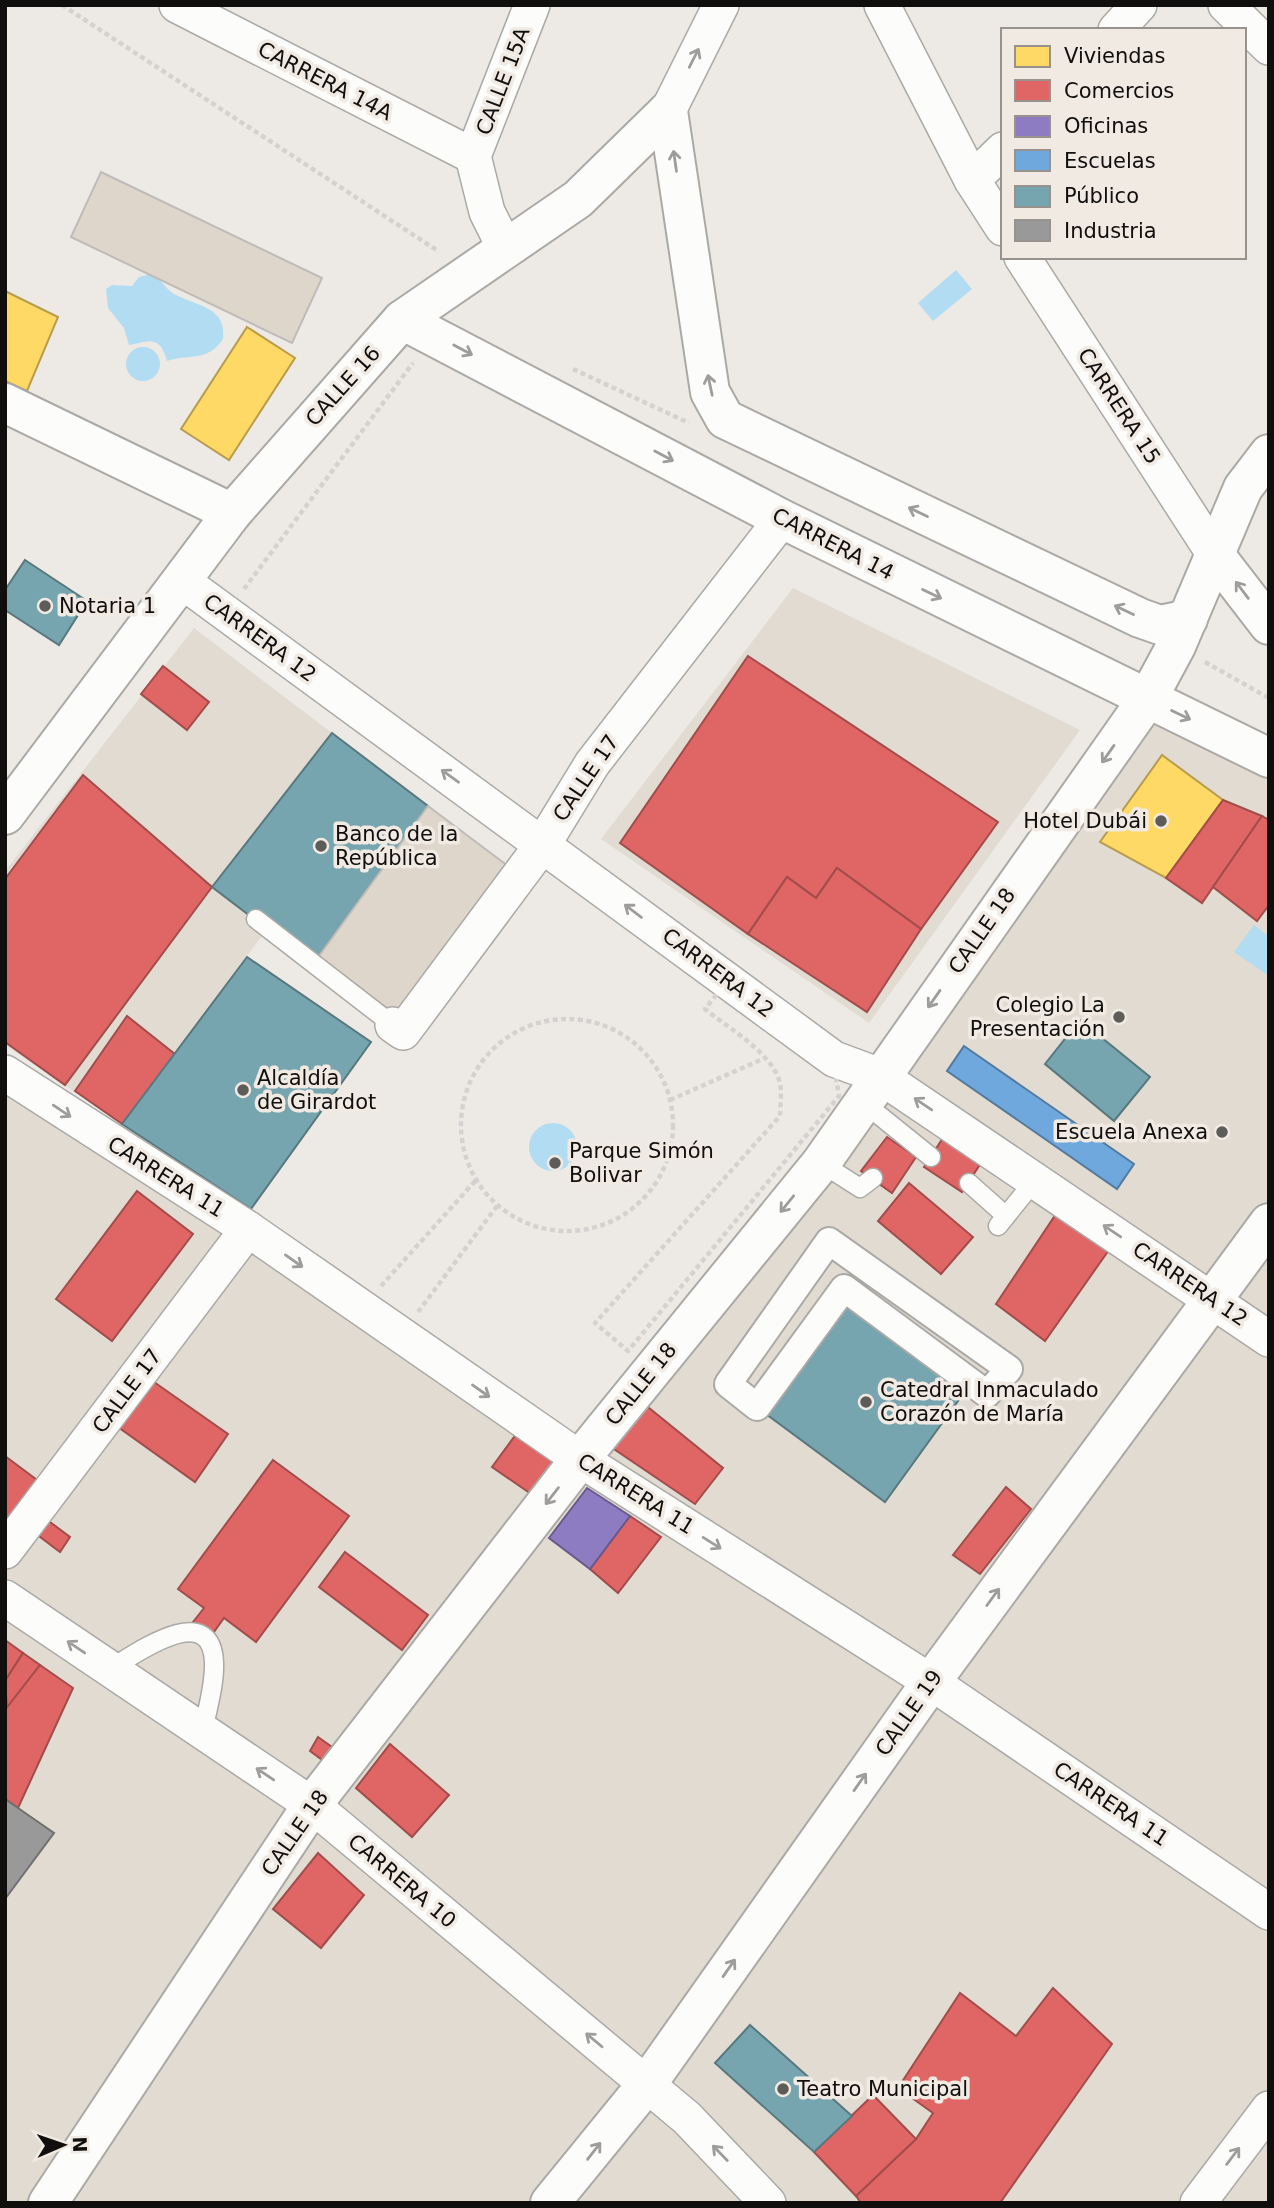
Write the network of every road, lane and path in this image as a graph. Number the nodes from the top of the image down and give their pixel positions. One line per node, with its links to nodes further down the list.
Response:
1 (62, 5): 16 (path)
2 (177, 5): 12 (street, CARRERA 14A)
3 (532, 5): 12 (street, CALLE 15A)
4 (721, 5): 10 (street, CALLE 16, one-way to 4)
5 (883, 5): 13 (street)
6 (1139, 5): 8 (street)
7 (1226, 5): 9 (street)
8 (1118, 28)
9 (1269, 47)
10 (668, 111): 15 (street, CALLE 16); 27 (street, one-way to 10)
11 (1001, 151): 13 (street)
12 (473, 156): 15 (street)
13 (972, 180): 14 (street)
14 (1001, 225)
15 (506, 250): 18 (street, CALLE 16)
16 (438, 251)
17 (1023, 259): 24 (street, CARRERA 15)
18 (418, 327): 22 (street, CALLE 16); 23 (street, CARRERA 14, one-way to 23); 26 (path)
19 (5, 403): 22 (street)
20 (1269, 454): 24 (street, CALLE 18)
21 (1269, 494): 24 (street, CALLE 18)
22 (232, 513): 25 (street, CALLE 16)
23 (782, 519): 29 (street, CARRERA 14, one-way to 29); 32 (street, CALLE 17)
24 (1215, 555): 27 (street, CALLE 18); 28 (street, one-way to 24)
25 (182, 581): 31 (street, CALLE 16); 32 (street, CARRERA 12, one-way to 25)
26 (254, 599)
27 (1188, 619): 29 (street, CALLE 18)
28 (1269, 625)
29 (1147, 698): 30 (street, CARRERA 14, one-way to 30); 37 (street, CALLE 18, one-way to 37)
30 (1269, 758)
31 (5, 815)
32 (543, 844): 34 (street, CALLE 17); 37 (street, CARRERA 12, one-way to 32)
33 (256, 919): 34 (lane)
34 (393, 1025)
35 (765, 1058): 35 (path); 38 (path)
36 (5, 1073): 47 (street, CARRERA 11, one-way to 47)
37 (872, 1089): 39 (lane); 40 (street, CALLE 18); 43 (street, CARRERA 12, one-way to 37)
38 (670, 1100): 42 (path); 45 (path)
39 (931, 1157)
40 (821, 1163): 41 (lane); 53 (street, CALLE 18, one-way to 53)
41 (873, 1178)
42 (476, 1180): 45 (path); 49 (path)
43 (1035, 1180): 44 (lane); 48 (street, CARRERA 12, one-way to 43)
44 (969, 1183)
45 (498, 1206): 50 (path)
46 (1269, 1223): 48 (street, CALLE 19)
47 (248, 1229): 49 (street, CARRERA 11, one-way to 49); 54 (street, CALLE 17)
48 (1211, 1297): 51 (street, CARRERA 12); 57 (street, CALLE 19, one-way to 48)
49 (362, 1308): 50 (street, CARRERA 11)
50 (401, 1335): 53 (street, CARRERA 11, one-way to 53)
51 (1269, 1339)
52 (757, 1407): 52 (street)
53 (580, 1460): 57 (street, CARRERA 11, one-way to 57); 59 (street, CALLE 18, one-way to 59)
54 (5, 1552)
55 (5, 1598): 56 (street, CARRERA 10, one-way to 55)
56 (110, 1670): 58 (street, CARRERA 10); 58 (lane)
57 (932, 1682): 60 (street, CARRERA 11); 61 (street, CALLE 19, one-way to 57)
58 (203, 1732): 59 (street, CARRERA 10, one-way to 58)
59 (312, 1805): 61 (street, CARRERA 10, one-way to 59); 63 (street, CALLE 18)
60 (1269, 1912)
61 (647, 2084): 64 (street, CALLE 19, one-way to 61); 65 (street, CARRERA 10, one-way to 61)
62 (1269, 2109): 66 (street, one-way to 62)
63 (48, 2203)
64 (550, 2203)
65 (768, 2203)
66 (1198, 2203)

